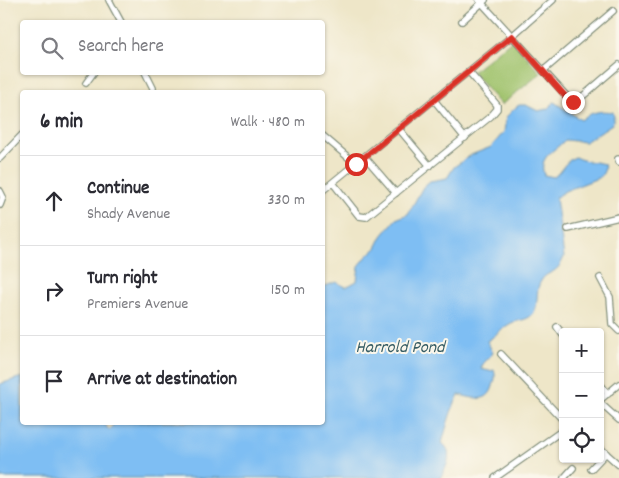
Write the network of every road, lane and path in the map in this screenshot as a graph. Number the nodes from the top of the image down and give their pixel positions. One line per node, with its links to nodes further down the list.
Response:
1 (109, 0): 5 (street)
2 (553, 0): 7 (street)
3 (482, 1): 6 (street); 7 (street)
4 (613, 11): 10 (street)
5 (120, 20)
6 (462, 21)
7 (512, 36): 9 (street); 10 (street)
8 (619, 64): 10 (street)
9 (469, 72): 15 (street); 19 (street)
10 (543, 72)
11 (92, 75): 13 (street)
12 (147, 75): 14 (street)
13 (86, 83)
14 (153, 90)
15 (434, 100): 16 (street); 19 (street)
16 (399, 128): 20 (street); 23 (street)
17 (20, 137): 21 (street)
18 (325, 138): 22 (street)
19 (465, 138): 23 (street)
20 (365, 156): 22 (street); 27 (street)
21 (0, 158)
22 (356, 164): 24 (street)
23 (430, 166): 27 (street)
24 (333, 182): 25 (street); 27 (street)
25 (325, 189)
26 (0, 191): 28 (street)
27 (396, 193)
28 (0, 205)
29 (619, 217): 30 (street)
30 (568, 229)
31 (600, 278): 34 (street)
32 (557, 328): 33 (street)
33 (559, 330)
34 (619, 331)
35 (501, 354): 41 (street)
36 (619, 384): 38 (street)
37 (604, 389): 38 (street)
38 (608, 394): 39 (street)
39 (604, 398)
40 (604, 406): 42 (street)
41 (561, 418)
42 (619, 420)
43 (559, 433): 48 (street)
44 (606, 453): 45 (street); 47 (street)
45 (619, 465)
46 (573, 468): 49 (street)
47 (591, 469)
48 (495, 478)
49 (564, 478)

